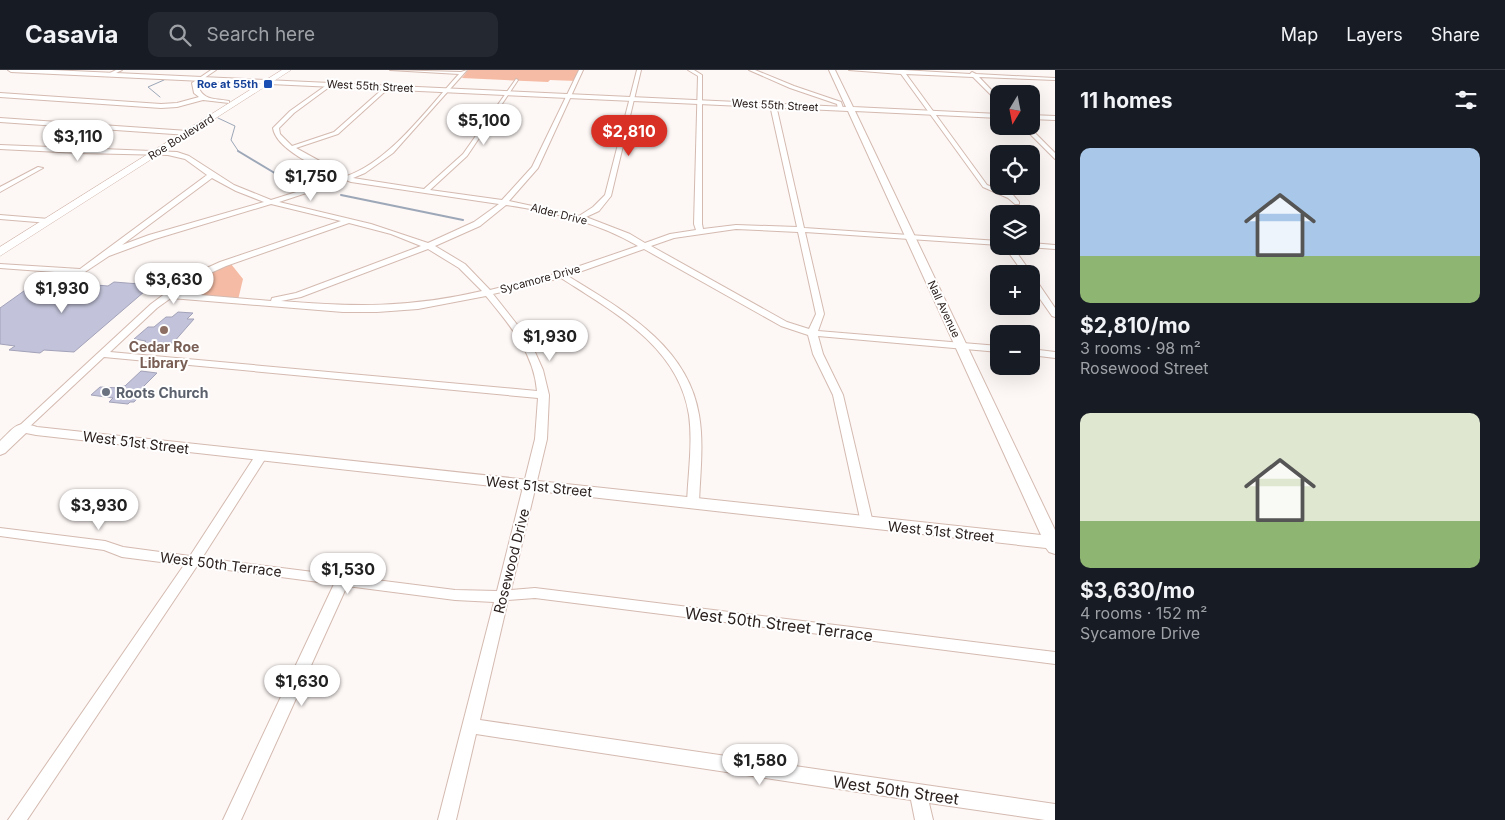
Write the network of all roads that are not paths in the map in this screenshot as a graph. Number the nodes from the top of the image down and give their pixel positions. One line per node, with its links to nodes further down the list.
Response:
1 (11, 70): 18 (street, West 55th Street)
2 (120, 70): 18 (street)
3 (214, 70): 20 (street)
4 (279, 70): 25 (main road, Roe Boulevard)
5 (287, 70): 25 (main road, Roe Boulevard)
6 (392, 70): 7 (street)
7 (407, 70): 17 (street)
8 (581, 70): 36 (street)
9 (639, 70): 39 (street)
10 (690, 70): 40 (street)
11 (752, 70): 21 (street)
12 (832, 70): 43 (street, Nall Avenue)
13 (851, 70): 16 (street)
14 (969, 70): 19 (street)
15 (1038, 70): 22 (street)
16 (901, 71): 19 (street); 44 (street)
17 (464, 72): 32 (street)
18 (110, 74): 20 (street, West 55th Street)
19 (974, 76): 22 (street); 34 (street)
20 (199, 79): 25 (street, West 55th Street); 38 (street)
21 (771, 79): 28 (street); 31 (street)
22 (1048, 79): 23 (street); 27 (street)
23 (1055, 79)
24 (516, 80): 33 (street)
25 (264, 81): 26 (street, West 55th Street); 41 (main road, Roe Boulevard); 49 (main road, Roe Boulevard)
26 (330, 84): 29 (street, West 55th Street); 52 (street)
27 (1055, 84)
28 (766, 85)
29 (388, 87): 32 (street, West 55th Street); 52 (street)
30 (775, 87): 31 (street)
31 (792, 87): 37 (street)
32 (448, 90): 33 (street, West 55th Street); 57 (street)
33 (508, 92): 36 (street, West 55th Street); 59 (street)
34 (990, 92)
35 (0, 95): 38 (street)
36 (570, 95): 39 (street, West 55th Street); 61 (street)
37 (820, 96): 43 (street); 43 (street)
38 (203, 98): 41 (street)
39 (633, 98): 40 (street, West 55th Street); 64 (street)
40 (700, 101): 42 (street, West 55th Street); 68 (street)
41 (227, 102): 49 (main road, Roe Boulevard)
42 (773, 105): 43 (street, West 55th Street); 67 (street)
43 (844, 105): 44 (street, West 55th Street); 70 (street, Nall Avenue)
44 (931, 112): 45 (street, West 55th Street); 62 (street)
45 (990, 115)
46 (1040, 117): 47 (street)
47 (1055, 118)
48 (0, 120): 49 (street)
49 (184, 133): 53 (main road, Roe Boulevard)
50 (1034, 135): 54 (street)
51 (0, 147): 53 (street, Rosewood Drive)
52 (290, 148): 57 (street, Alder Drive)
53 (152, 153): 56 (street, Rosewood Drive); 65 (main road, Roe Boulevard)
54 (1055, 157)
55 (40, 168): 58 (street)
56 (211, 175): 60 (street, Rosewood Drive); 69 (street)
57 (347, 178): 59 (street, Alder Drive); 60 (street)
58 (0, 190)
59 (425, 191): 61 (street, Alder Drive)
60 (272, 202): 66 (street, Rosewood Drive); 71 (street)
61 (505, 202): 64 (street, Alder Drive); 74 (street)
62 (1017, 203)
63 (0, 217): 65 (street)
64 (580, 218): 75 (street, Alder Drive)
65 (44, 220): 73 (main road, Roe Boulevard); 78 (main road, Roe Boulevard)
66 (348, 222): 74 (street, Rosewood Drive); 84 (street)
67 (801, 229): 68 (street, Sycamore Drive); 70 (street, Sycamore Drive); 89 (street)
68 (700, 231): 75 (street, Sycamore Drive)
69 (135, 232): 71 (street); 79 (street)
70 (910, 236): 72 (street, Sycamore Drive); 90 (street, Nall Avenue)
71 (152, 238): 79 (street)
72 (990, 242)
73 (0, 245)
74 (428, 246): 83 (street, Rosewood Drive); 85 (street)
75 (644, 246): 81 (street, Sycamore Drive); 89 (street, Alder Drive)
76 (1040, 246): 77 (street)
77 (1055, 247)
78 (0, 252)
79 (106, 254): 80 (street)
80 (0, 266)
81 (562, 274): 83 (street, Sycamore Drive); 100 (street)
82 (1040, 292): 88 (street)
83 (488, 293): 87 (street, Sycamore Drive); 95 (street, Rosewood Drive)
84 (167, 295): 86 (street, Sycamore Drive); 93 (street)
85 (298, 295): 86 (street); 87 (street)
86 (264, 302): 87 (street, Sycamore Drive)
87 (300, 305)
88 (1055, 314)
89 (812, 333): 90 (street, Alder Drive); 101 (street)
90 (962, 346): 91 (street, Alder Drive); 103 (street, Nall Avenue)
91 (990, 348)
92 (1040, 353): 94 (street)
93 (102, 354): 95 (street); 96 (street)
94 (1055, 354)
95 (544, 395): 99 (street, Rosewood Drive)
96 (23, 427): 97 (street); 98 (street, West 51st Street)
97 (0, 450)
98 (261, 456): 99 (street, West 51st Street); 104 (street)
99 (530, 485): 100 (street, West 51st Street); 106 (street, Rosewood Drive)
100 (693, 503): 101 (street, West 51st Street)
101 (867, 523): 103 (street, West 51st Street)
102 (0, 532): 104 (street, West 50th Terrace)
103 (1054, 545)
104 (194, 560): 105 (street, West 50th Terrace); 111 (street)
105 (343, 580): 106 (street, West 50th Terrace); 112 (street)
106 (503, 596): 107 (street, West 50th Street Terrace); 108 (street, Rosewood Drive)
107 (1055, 658)
108 (470, 726): 109 (street, West 50th Street); 113 (street, Rosewood Drive)
109 (918, 793): 110 (street, West 50th Street); 114 (street)
110 (1055, 813)
111 (17, 820)
112 (232, 820)
113 (447, 820)
114 (924, 820)

